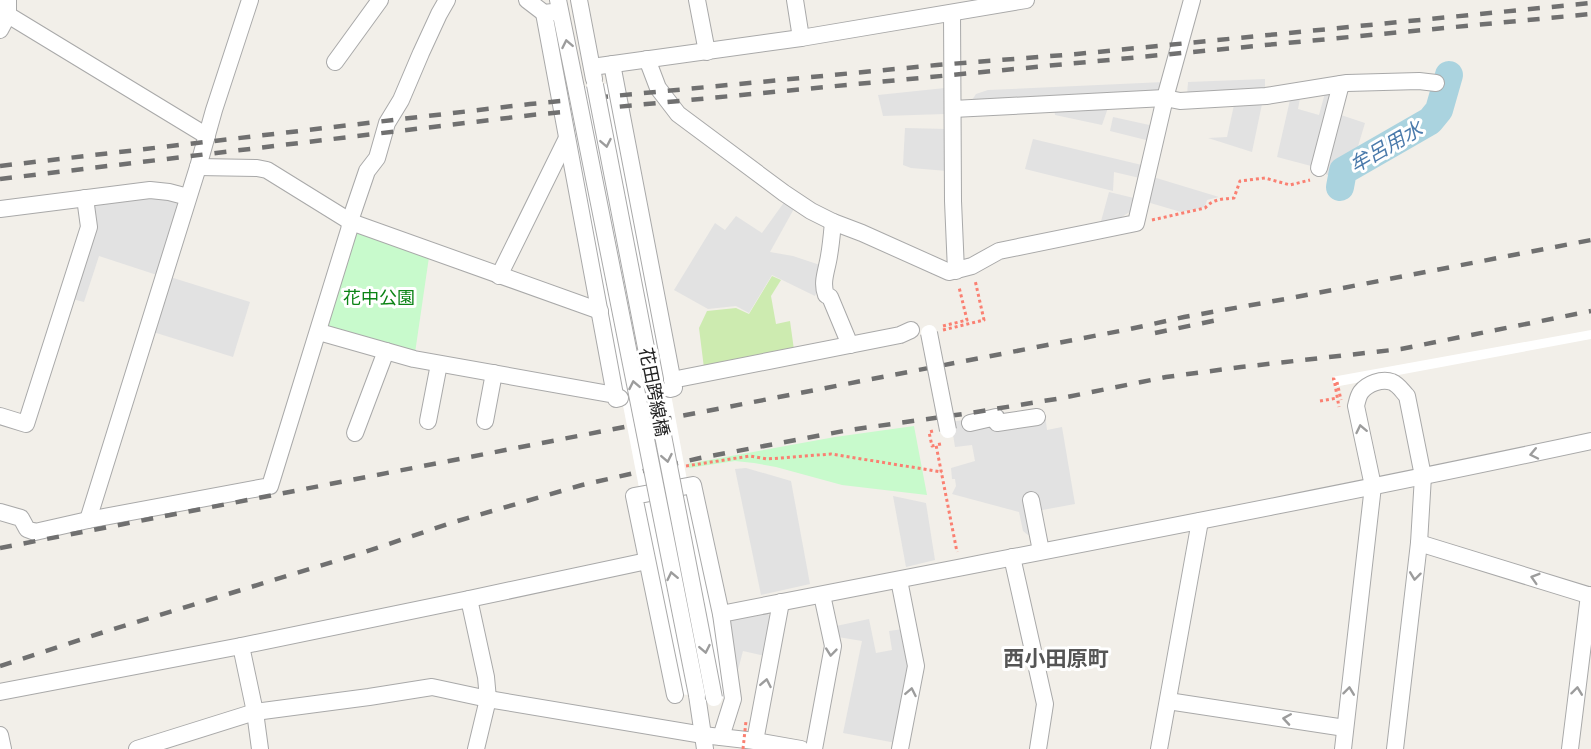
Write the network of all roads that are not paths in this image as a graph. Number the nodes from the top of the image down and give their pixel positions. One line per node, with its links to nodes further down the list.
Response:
1 (250, 0): 23 (street)
2 (380, 0): 16 (street)
3 (447, 0): 30 (street)
4 (527, 0): 10 (street)
5 (579, 0): 18 (street, 花田跨線橋)
6 (698, 0): 14 (street)
7 (795, 0): 13 (street)
8 (1026, 0): 11 (street)
9 (1191, 0): 21 (street)
10 (554, 8): 24 (street); 74 (street, 花田跨線橋, one-way to 10, bridge)
11 (958, 8): 13 (street); 22 (street)
12 (5, 15): 23 (street)
13 (801, 38): 14 (street)
14 (707, 52): 15 (street)
15 (647, 59): 17 (street); 31 (street)
16 (335, 62)
17 (612, 64): 18 (street); 38 (street)
18 (592, 67): 75 (street, 花田跨線橋, one-way to 75, bridge)
19 (1436, 83): 20 (street)
20 (1341, 84): 21 (street); 26 (street)
21 (1165, 98): 22 (street); 32 (street)
22 (953, 109): 32 (street)
23 (207, 136): 25 (street)
24 (567, 138): 33 (street); 34 (street)
25 (198, 167): 27 (street); 30 (street)
26 (1319, 168)
27 (188, 197): 28 (street); 54 (street)
28 (85, 198): 29 (street); 42 (street)
29 (0, 209)
30 (351, 222): 33 (street); 37 (street)
31 (833, 222): 32 (street); 38 (street)
32 (956, 271)
33 (499, 276): 34 (street)
34 (600, 311): 41 (street)
35 (911, 330): 38 (street)
36 (932, 330): 48 (street, bridge)
37 (319, 332): 39 (street); 54 (street)
38 (850, 345)
39 (387, 351): 40 (street); 47 (street)
40 (439, 364): 41 (street); 44 (street)
41 (494, 374): 45 (street)
42 (0, 416)
43 (1037, 417): 46 (street)
44 (428, 421)
45 (485, 422)
46 (970, 423)
47 (355, 433)
48 (942, 435)
49 (1591, 441): 50 (street, one-way to 50)
50 (1423, 476): 51 (street); 51 (street, one-way to 50); 56 (street)
51 (1373, 486): 55 (street); 72 (street, one-way to 51)
52 (1031, 500): 57 (street)
53 (0, 512): 54 (street)
54 (88, 520)
55 (1200, 521): 57 (street); 70 (street)
56 (1419, 543): 62 (street, one-way to 56); 87 (street, one-way to 87)
57 (1041, 551): 58 (street)
58 (1012, 557): 60 (street); 84 (street)
59 (647, 561): 63 (street); 65 (street); 68 (street)
60 (899, 580): 61 (street); 83 (street, one-way to 60)
61 (822, 595): 64 (street); 82 (street, one-way to 82)
62 (1590, 595): 88 (street, one-way to 62)
63 (469, 599): 66 (street); 69 (street)
64 (781, 602): 65 (street); 76 (street, one-way to 64)
65 (721, 614): 75 (street)
66 (241, 646): 67 (street); 71 (street)
67 (0, 692)
68 (675, 695)
69 (488, 699): 71 (street); 74 (street); 80 (street)
70 (1168, 701): 72 (street, one-way to 70); 85 (street)
71 (255, 712): 78 (street); 79 (street)
72 (1345, 729): 86 (street)
73 (0, 735): 77 (street)
74 (704, 742): 75 (street)
75 (722, 743): 76 (street)
76 (749, 745): 81 (street)
77 (3, 749)
78 (137, 749)
79 (260, 749)
80 (476, 749)
81 (801, 749)
82 (814, 749)
83 (900, 749)
84 (1038, 749)
85 (1159, 749)
86 (1342, 749)
87 (1395, 749)
88 (1570, 749)

